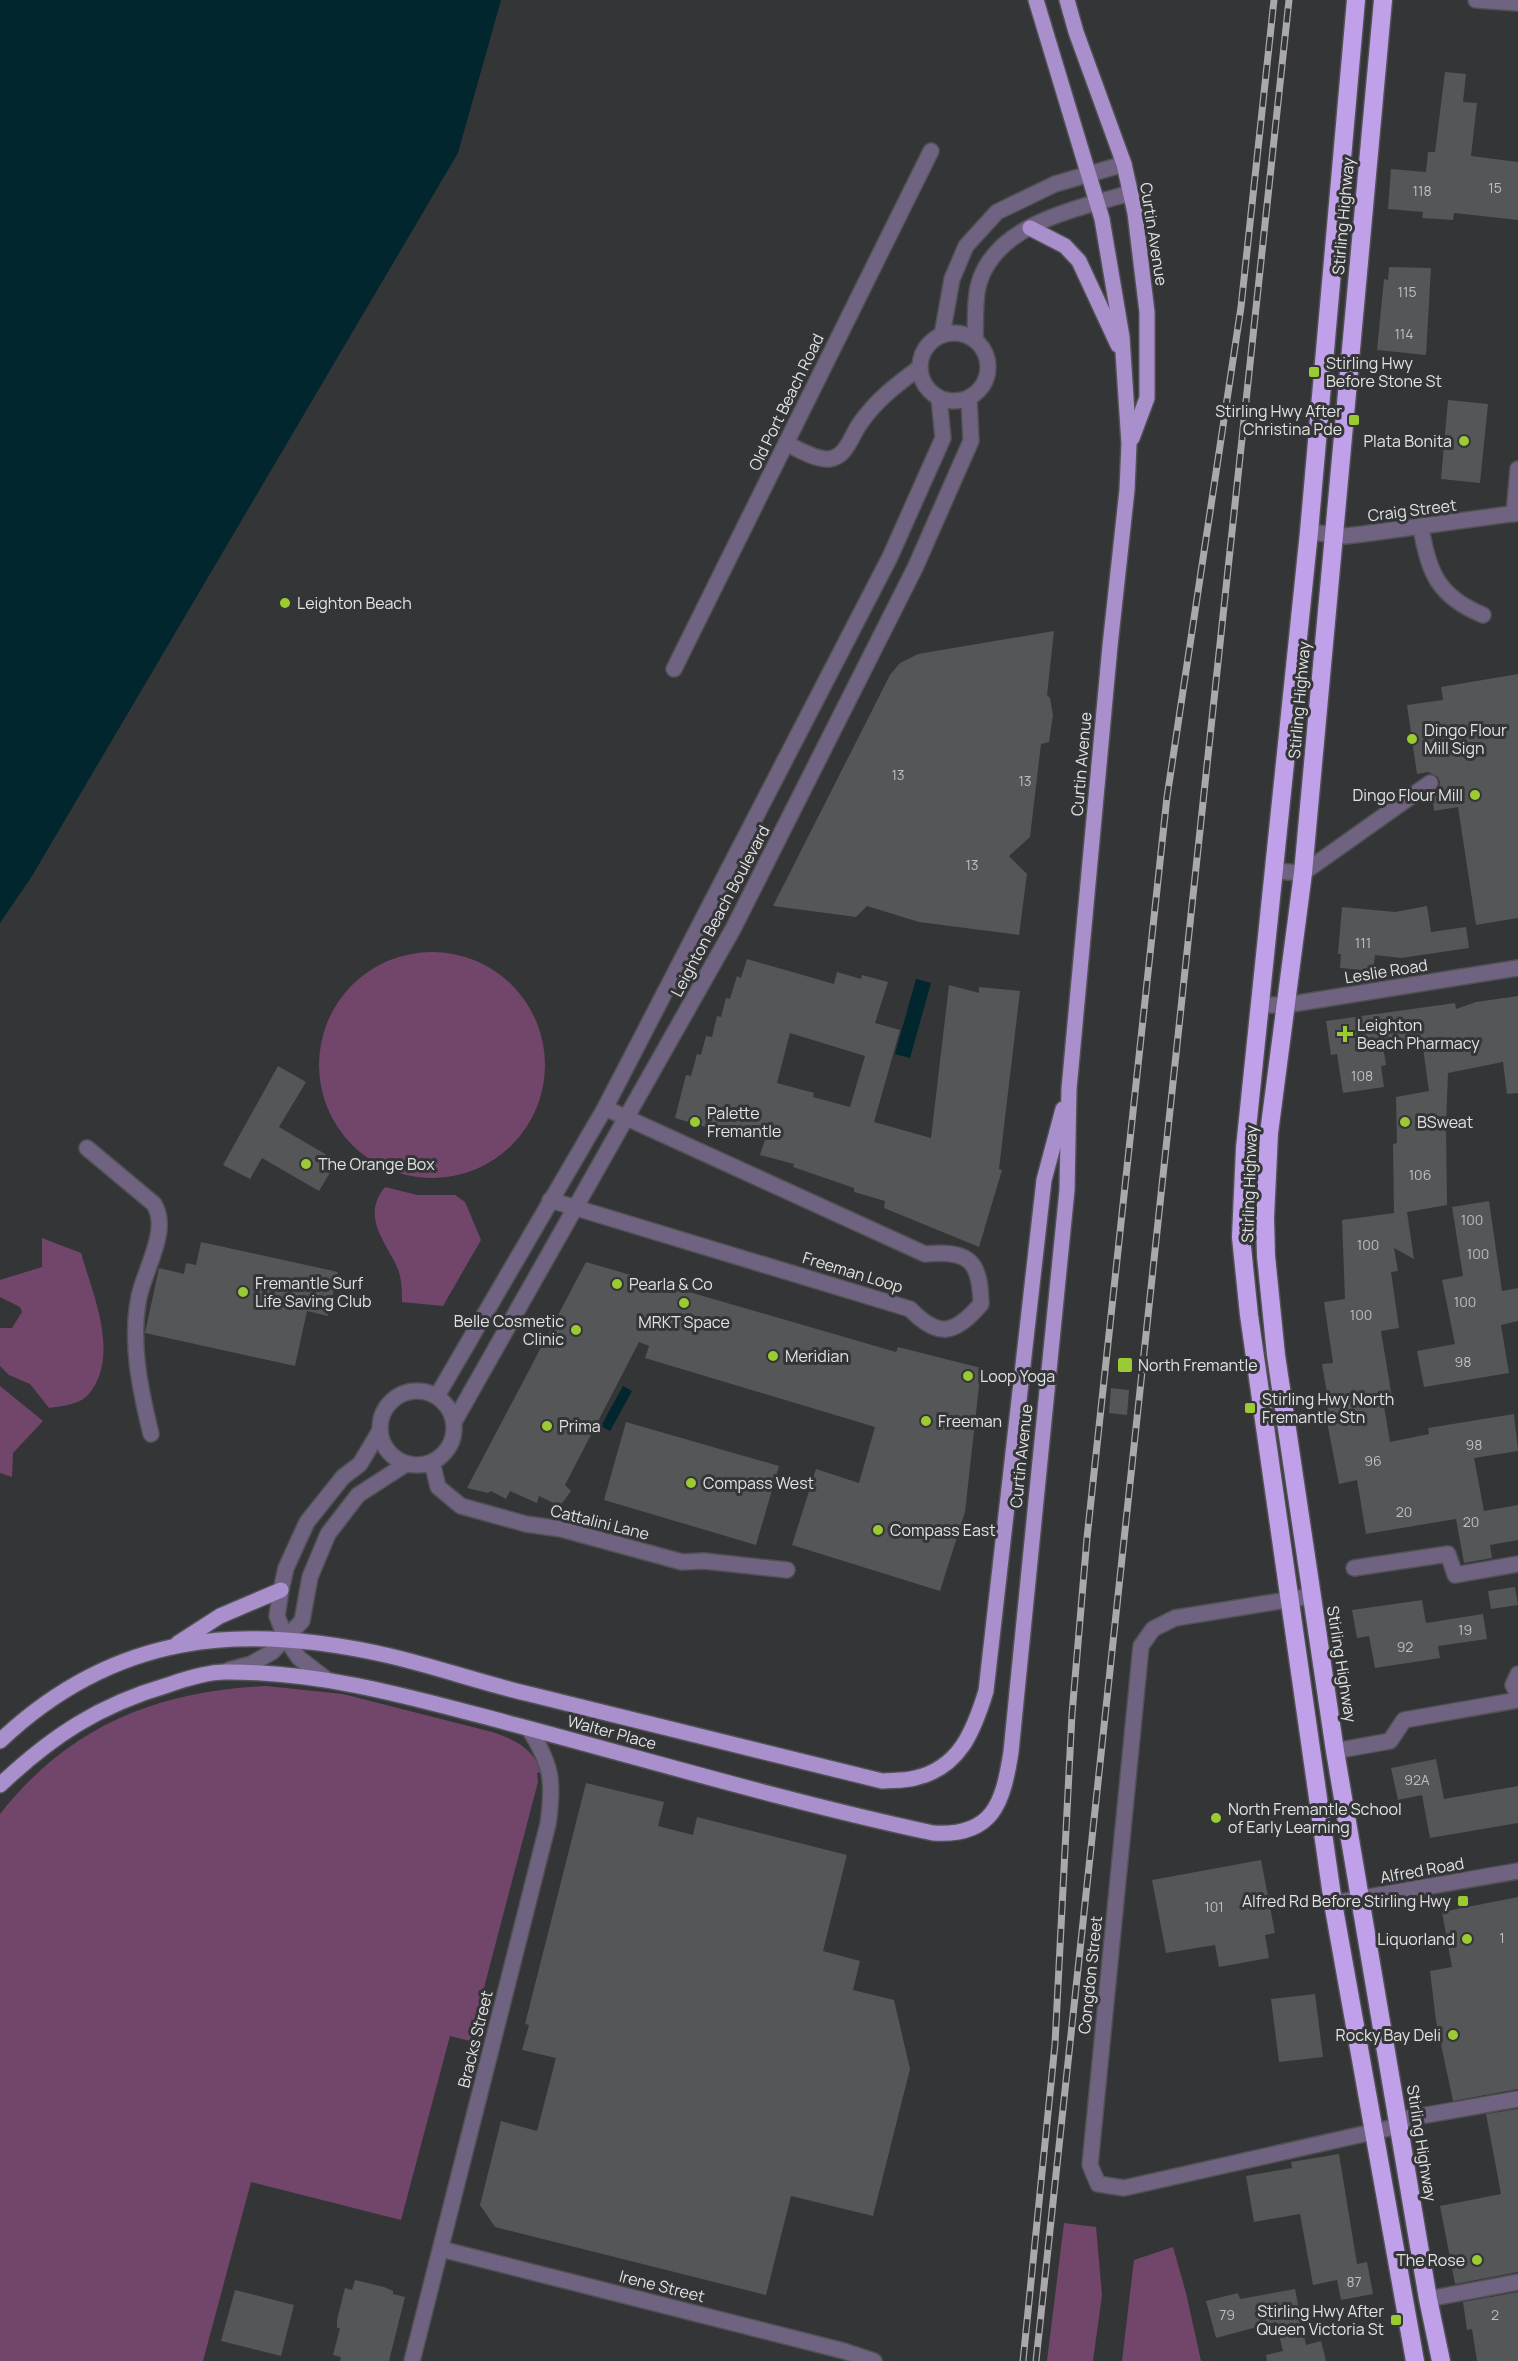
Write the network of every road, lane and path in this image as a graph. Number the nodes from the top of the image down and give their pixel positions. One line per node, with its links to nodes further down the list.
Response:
1 (1036, 0): 9 (main road, Curtin Avenue)
2 (1067, 0): 8 (main road, Curtin Avenue)
3 (1356, 0): 24 (highway, Stirling Highway)
4 (1383, 0): 25 (highway, Stirling Highway)
5 (1476, 0): 6 (street)
6 (1518, 3)
7 (931, 151): 19 (street, Old Port Beach Road)
8 (1124, 164): 9 (street); 10 (main road, Curtin Avenue)
9 (1088, 174): 11 (main road, Curtin Avenue); 13 (street)
10 (1130, 192): 11 (street); 20 (main road, Curtin Avenue)
11 (1097, 203): 12 (street); 15 (main road, Curtin Avenue)
12 (1030, 228): 14 (street); 15 (main road)
13 (942, 335): 14 (street); 16 (street)
14 (975, 338): 18 (street)
15 (1124, 359): 20 (main road, Curtin Avenue)
16 (920, 368): 17 (street); 19 (street)
17 (939, 398): 18 (street); 26 (street, Leighton Beach Boulevard)
18 (969, 399): 27 (street, Leighton Beach Boulevard)
19 (786, 443): 29 (street, Old Port Beach Road)
20 (1130, 444): 36 (main road, Curtin Avenue)
21 (1518, 469): 22 (street)
22 (1516, 513): 23 (street, Craig Street)
23 (1421, 527): 25 (street, Craig Street); 28 (street)
24 (1309, 532): 25 (street, Craig Street); 31 (highway, Stirling Highway)
25 (1334, 534): 32 (highway, Stirling Highway)
26 (890, 557): 27 (street); 37 (street, Leighton Beach Boulevard)
27 (915, 568): 38 (street, Leighton Beach Boulevard)
28 (1483, 615)
29 (674, 669)
30 (1430, 783): 32 (street)
31 (1274, 871): 32 (street); 34 (highway, Stirling Highway)
32 (1303, 873): 35 (highway, Stirling Highway)
33 (1518, 968): 35 (street, Leslie Road)
34 (1260, 1005): 35 (street, Leslie Road); 53 (highway, Stirling Highway)
35 (1286, 1005): 52 (highway, Stirling Highway)
36 (1069, 1089): 64 (main road, Curtin Avenue); 66 (main road, Curtin Avenue)
37 (605, 1108): 38 (street, Freeman Loop); 40 (street, Leighton Beach Boulevard)
38 (627, 1119): 41 (street, Leighton Beach Boulevard); 41 (street, Freeman Loop)
39 (87, 1148): 45 (street)
40 (550, 1200): 41 (street, Freeman Loop); 42 (street, Leighton Beach Boulevard)
41 (576, 1208): 43 (street, Leighton Beach Boulevard)
42 (437, 1396): 43 (street); 44 (street)
43 (454, 1422): 46 (street)
44 (379, 1432): 47 (street); 51 (street)
45 (151, 1434)
46 (432, 1462): 47 (street); 50 (street, Cattalini Lane)
47 (405, 1464): 54 (street)
48 (1518, 1564): 49 (street)
49 (1354, 1568)
50 (787, 1569)
51 (281, 1590): 54 (street); 55 (main road)
52 (1312, 1596): 53 (street, Congdon Street); 63 (highway, Stirling Highway)
53 (1291, 1599): 69 (highway, Stirling Highway); 72 (street, Congdon Street)
54 (285, 1639): 55 (main road, Walter Place); 56 (street); 58 (street); 64 (main road, Walter Place)
55 (173, 1646): 62 (main road)
56 (224, 1672): 58 (main road, Walter Place); 65 (main road, Walter Place)
57 (1518, 1674): 59 (street)
58 (326, 1679): 61 (main road, Walter Place)
59 (1518, 1694)
60 (1518, 1700): 63 (street)
61 (529, 1729): 66 (main road, Walter Place); 73 (street, Bracks Street)
62 (0, 1741)
63 (1335, 1751): 68 (highway, Stirling Highway)
64 (938, 1768)
65 (0, 1785)
66 (987, 1821)
67 (1518, 1871): 68 (street, Alfred Road)
68 (1360, 1899): 69 (street, Alfred Road); 71 (highway, Stirling Highway)
69 (1333, 1903): 72 (highway, Stirling Highway)
70 (1518, 2099): 71 (street, Congdon Street)
71 (1399, 2123): 72 (street, Congdon Street); 75 (highway, Stirling Highway)
72 (1376, 2131): 78 (highway, Stirling Highway)
73 (441, 2249): 76 (street, Bracks Street); 77 (street, Irene Street)
74 (1518, 2282): 75 (street)
75 (1428, 2299): 79 (highway, Stirling Highway)
76 (412, 2361)
77 (874, 2361)
78 (1415, 2361)
79 (1441, 2361)

